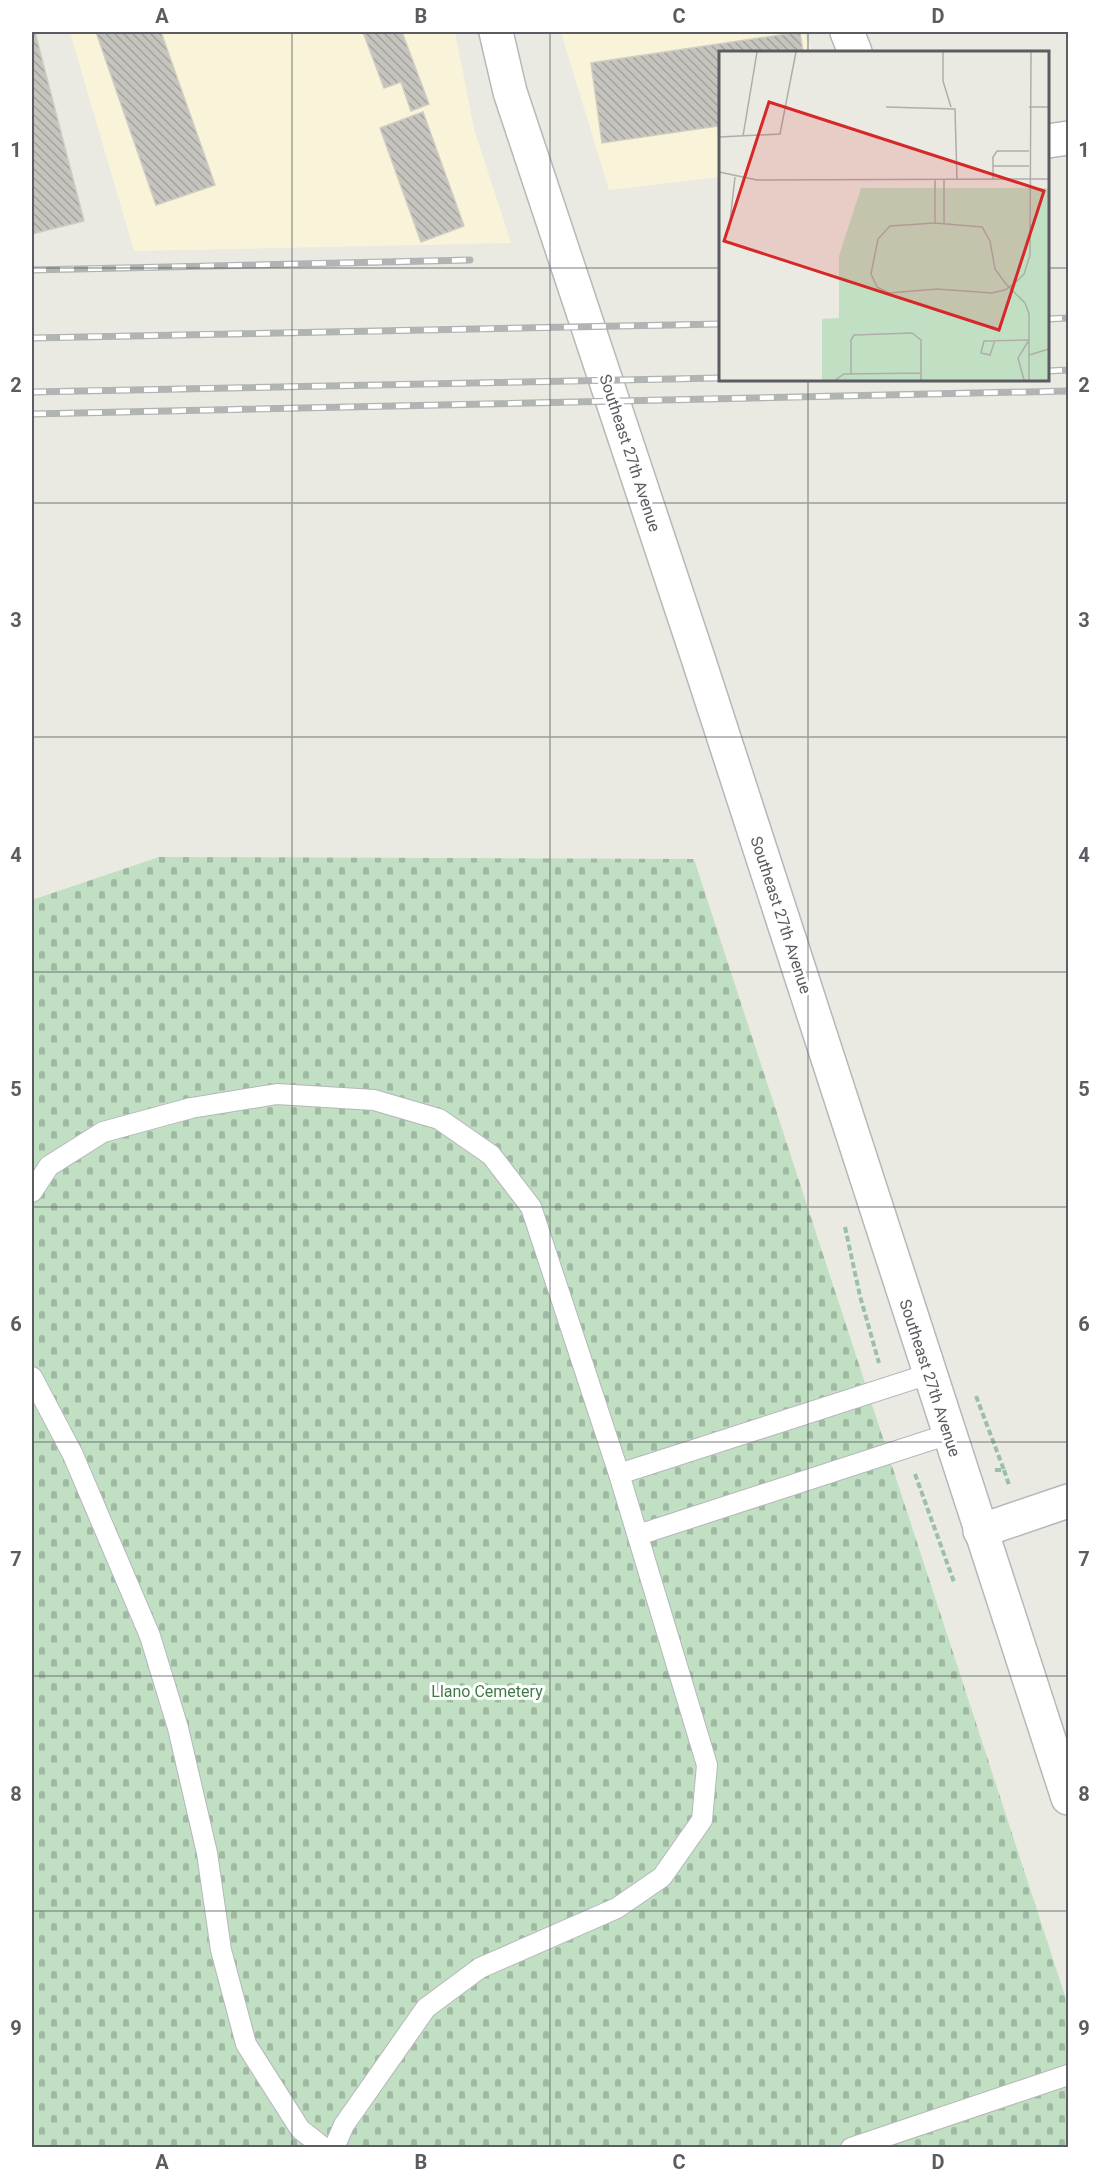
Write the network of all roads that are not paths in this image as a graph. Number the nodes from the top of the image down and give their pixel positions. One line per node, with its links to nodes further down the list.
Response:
1 (496, 32): 7 (main road, Southeast 27th Avenue)
2 (847, 32): 3 (main road)
3 (855, 51)
4 (1068, 138): 5 (main road)
5 (1049, 141)
6 (32, 1191): 10 (lane)
7 (929, 1374): 9 (main road, Southeast 27th Avenue); 10 (lane)
8 (32, 1377): 16 (lane)
9 (949, 1434): 12 (main road, Southeast 27th Avenue); 13 (lane)
10 (619, 1474): 13 (lane)
11 (1068, 1501): 12 (main road)
12 (980, 1532): 14 (main road, Southeast 27th Avenue)
13 (638, 1535): 17 (lane)
14 (1067, 1791)
15 (1068, 2075): 18 (lane)
16 (324, 2148)
17 (334, 2148)
18 (850, 2148)

